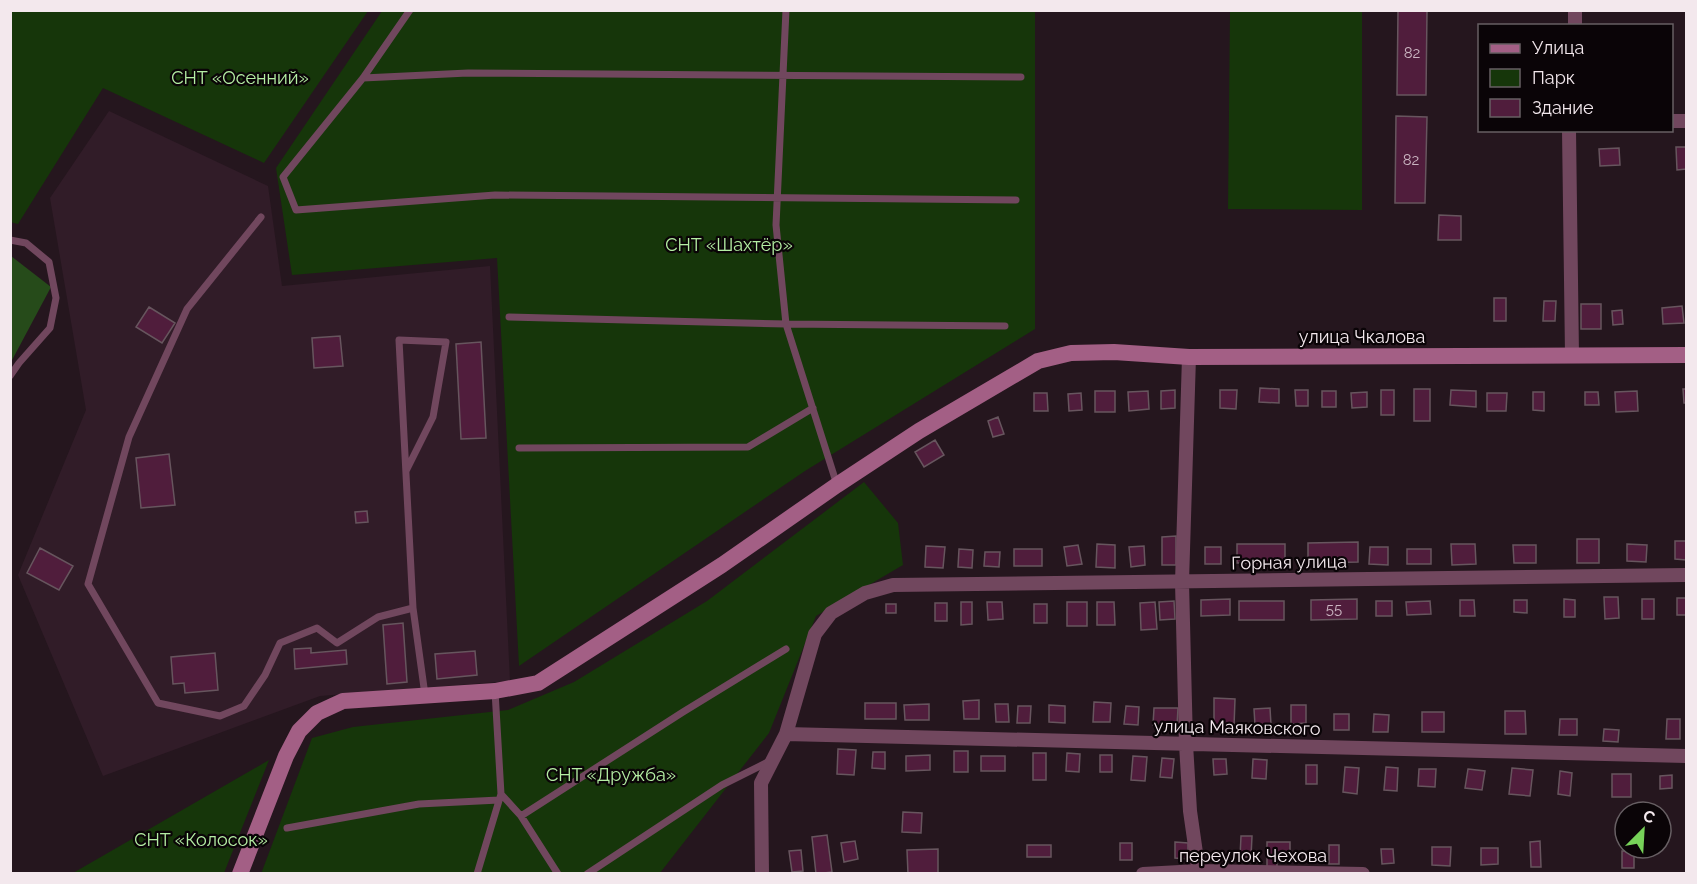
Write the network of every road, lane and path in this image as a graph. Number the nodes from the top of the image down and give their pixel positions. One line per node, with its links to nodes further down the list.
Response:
1 (410, 10): 5 (lane)
2 (786, 10): 3 (lane)
3 (783, 76): 4 (lane); 5 (lane); 7 (lane)
4 (1021, 77)
5 (363, 78): 7 (lane)
6 (1569, 132): 14 (street)
7 (778, 198): 8 (lane); 12 (lane)
8 (1016, 200)
9 (261, 218): 24 (lane)
10 (10, 240): 17 (lane)
11 (509, 317): 12 (lane)
12 (786, 324): 13 (lane); 18 (lane)
13 (1005, 326)
14 (1572, 355): 15 (main road, улица Чкалова); 16 (main road, улица Чкалова)
15 (1686, 355)
16 (1189, 357): 21 (main road, улица Чкалова); 23 (street)
17 (10, 376)
18 (813, 408): 19 (lane); 21 (lane)
19 (519, 448)
20 (406, 471): 20 (lane); 24 (lane)
21 (837, 485): 26 (main road, улица Чкалова)
22 (1686, 575): 23 (street, Горная улица)
23 (1182, 582): 28 (street, Горная улица); 29 (street)
24 (413, 608): 27 (lane)
25 (786, 649): 33 (lane)
26 (495, 691): 27 (main road, улица Чкалова); 32 (lane)
27 (425, 696): 36 (main road, улица Чкалова)
28 (786, 734): 29 (street, улица Маяковского); 31 (street, Горная улица)
29 (1186, 744): 30 (street, улица Маяковского); 35 (street)
30 (1686, 756)
31 (772, 760): 39 (lane); 40 (street, Горная улица)
32 (500, 797): 33 (lane); 34 (lane); 37 (lane)
33 (521, 816): 38 (lane)
34 (287, 828)
35 (1199, 872): 41 (street, переулок Чехова); 42 (street, переулок Чехова)
36 (240, 873)
37 (477, 873)
38 (558, 873)
39 (586, 873)
40 (762, 873)
41 (1143, 873)
42 (1363, 873)

